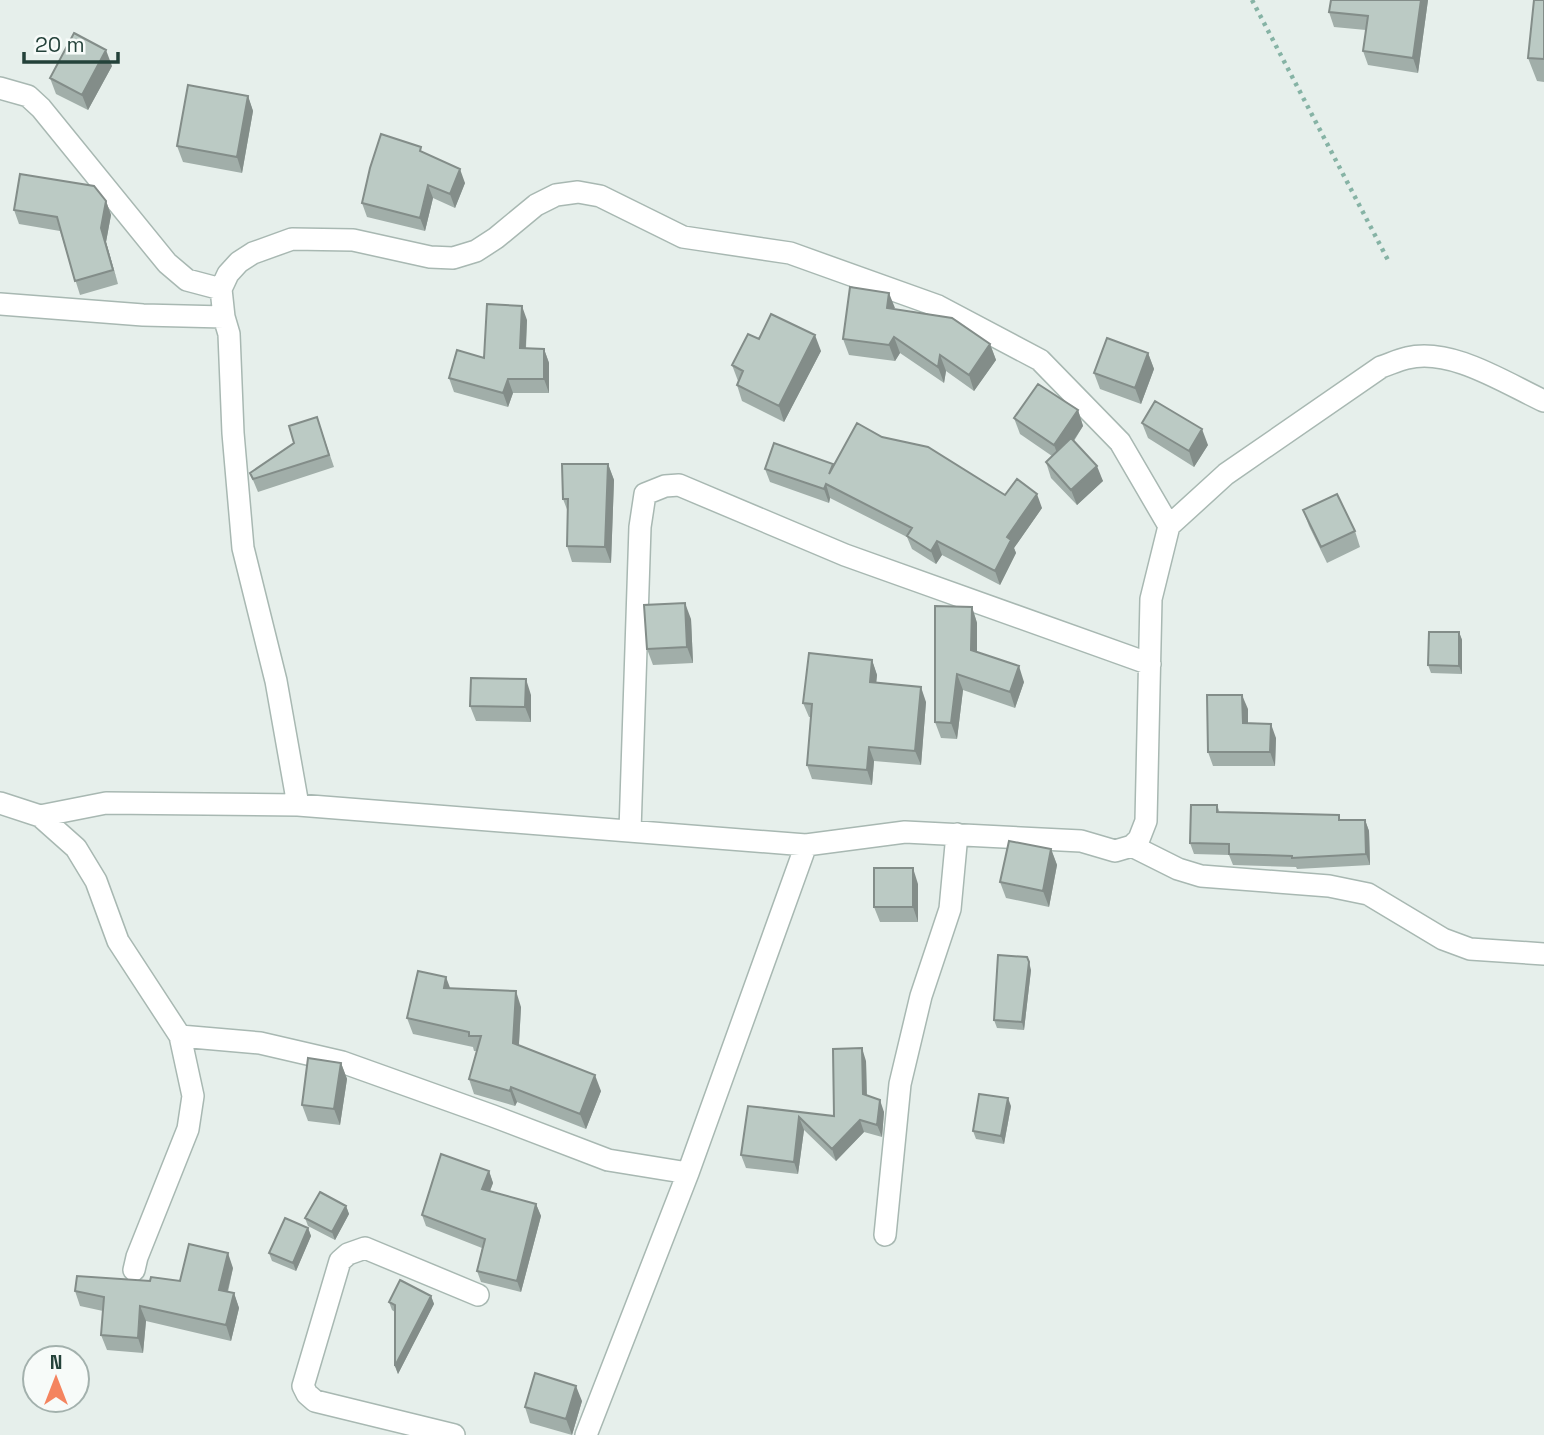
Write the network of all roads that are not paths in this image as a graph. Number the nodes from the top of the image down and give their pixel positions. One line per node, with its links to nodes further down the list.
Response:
1 (0, 88): 2 (street)
2 (221, 289): 4 (street); 6 (street)
3 (0, 304): 4 (street)
4 (224, 317): 9 (street)
5 (1544, 401): 6 (street)
6 (1170, 526): 7 (street)
7 (1150, 664): 11 (street); 14 (street)
8 (0, 803): 10 (street)
9 (298, 805): 10 (street); 11 (street)
10 (40, 816): 16 (street)
11 (630, 831): 13 (street)
12 (957, 834): 13 (street); 14 (street); 18 (street)
13 (806, 845): 17 (street)
14 (1132, 846): 15 (street)
15 (1544, 954)
16 (180, 1036): 17 (street); 19 (street)
17 (688, 1173): 22 (street)
18 (885, 1235)
19 (134, 1270)
20 (478, 1295): 21 (street)
21 (454, 1435)
22 (586, 1435)

